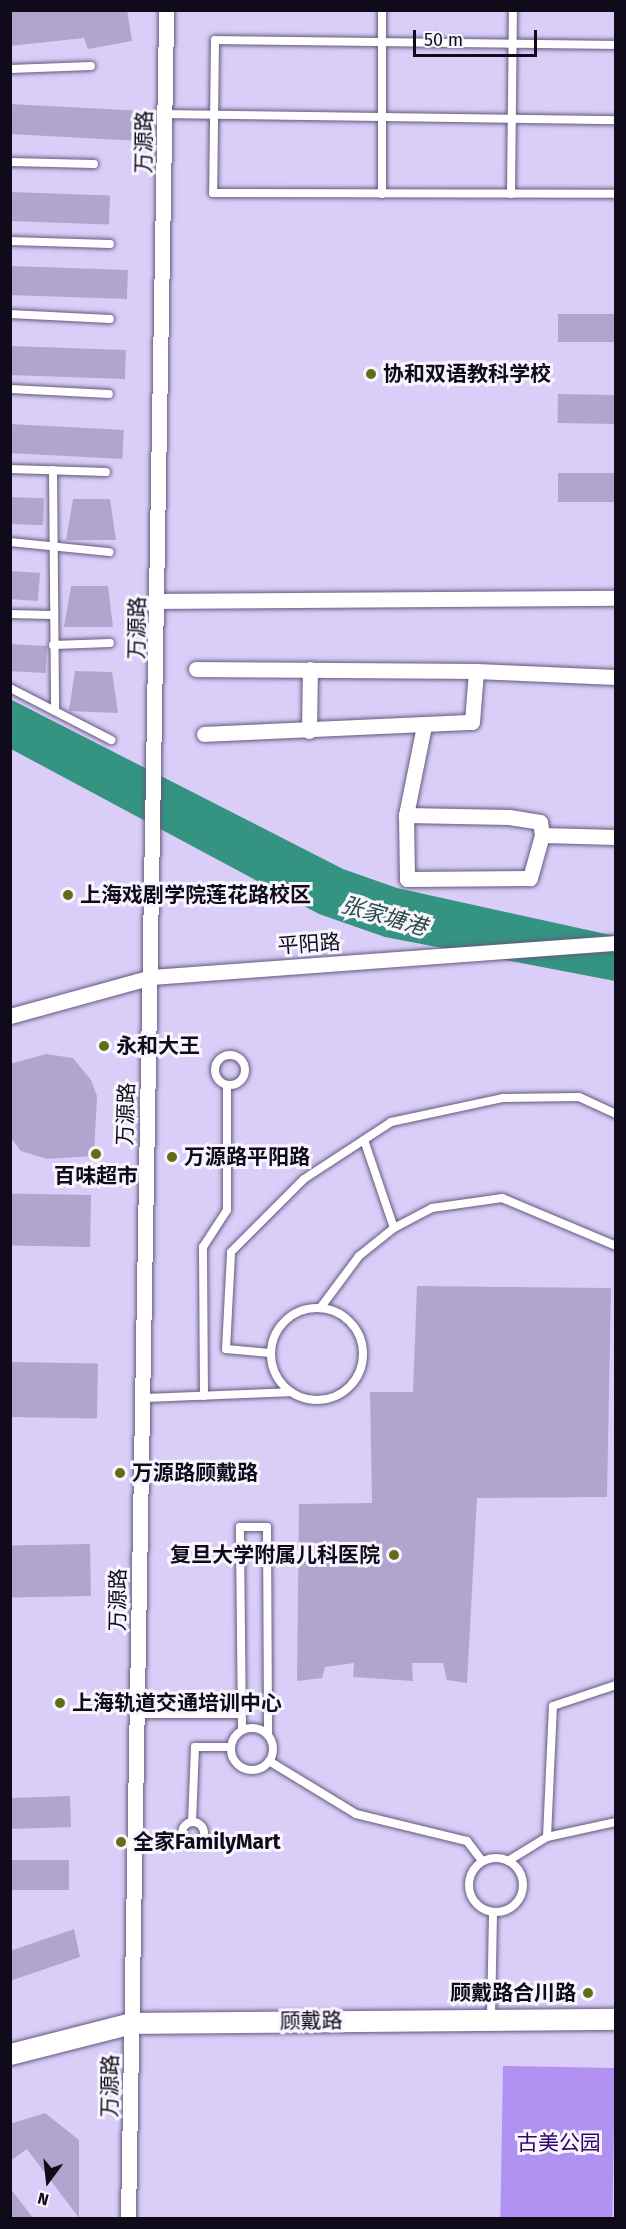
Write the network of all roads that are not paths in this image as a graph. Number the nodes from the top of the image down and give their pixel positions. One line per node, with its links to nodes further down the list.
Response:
1 (166, 10): 9 (street, 万源路)
2 (381, 10): 4 (lane)
3 (513, 10): 5 (lane)
4 (381, 42): 5 (lane); 10 (lane); 11 (lane)
5 (512, 44): 6 (lane); 12 (lane)
6 (615, 45)
7 (91, 66): 8 (lane)
8 (10, 69)
9 (165, 114): 10 (lane); 32 (street, 万源路)
10 (213, 115): 11 (lane); 16 (lane)
11 (381, 117): 12 (lane); 16 (lane)
12 (512, 119): 13 (lane); 17 (lane)
13 (615, 120)
14 (10, 162): 15 (lane)
15 (94, 164)
16 (382, 194): 17 (lane)
17 (511, 194): 18 (lane)
18 (615, 194)
19 (10, 241): 20 (lane)
20 (110, 244)
21 (10, 314): 22 (lane)
22 (110, 319)
23 (10, 388): 24 (lane)
24 (109, 394)
25 (10, 469): 26 (lane)
26 (53, 470): 27 (lane); 29 (lane)
27 (106, 472)
28 (10, 542): 29 (lane)
29 (50, 545): 30 (lane); 34 (lane)
30 (109, 552)
31 (615, 598): 32 (street)
32 (158, 601): 51 (street, 万源路)
33 (10, 614): 34 (lane)
34 (51, 615): 36 (lane)
35 (110, 643): 36 (lane)
36 (53, 645): 42 (lane)
37 (196, 669): 38 (street)
38 (310, 669): 39 (street); 44 (street)
39 (476, 671): 40 (street); 43 (street)
40 (615, 677)
41 (10, 688): 42 (lane)
42 (55, 711): 46 (lane)
43 (424, 726): 44 (street); 47 (street)
44 (309, 731): 45 (street)
45 (204, 735)
46 (111, 740)
47 (406, 815): 48 (street); 48 (street)
48 (543, 835): 49 (street)
49 (615, 837)
50 (615, 943): 51 (street, 平阳路)
51 (152, 977): 52 (street, 平阳路); 62 (street, 万源路)
52 (10, 1016)
53 (227, 1085): 53 (lane); 61 (lane)
54 (615, 1114): 55 (lane)
55 (364, 1140): 56 (lane); 59 (lane)
56 (394, 1228): 57 (lane); 58 (lane)
57 (615, 1246)
58 (321, 1307): 59 (lane); 60 (lane)
59 (270, 1353): 60 (lane)
60 (291, 1392): 61 (lane)
61 (204, 1396): 62 (lane)
62 (143, 1398): 64 (street, 万源路)
63 (615, 1685): 72 (lane)
64 (137, 1714): 65 (lane); 78 (street, 万源路)
65 (241, 1714): 66 (lane); 67 (lane)
66 (242, 1730): 67 (lane); 68 (lane)
67 (268, 1735): 69 (lane)
68 (231, 1747): 69 (lane); 70 (lane)
69 (269, 1761): 73 (lane)
70 (192, 1822)
71 (615, 1822): 72 (lane)
72 (547, 1837): 74 (lane)
73 (482, 1861): 74 (lane); 75 (lane)
74 (508, 1861): 75 (lane)
75 (493, 1912): 76 (lane)
76 (491, 2018): 77 (main road, 顾戴路); 78 (main road, 顾戴路)
77 (615, 2019)
78 (132, 2023): 79 (main road, 顾戴路); 80 (street, 万源路)
79 (10, 2054)
80 (128, 2218)

